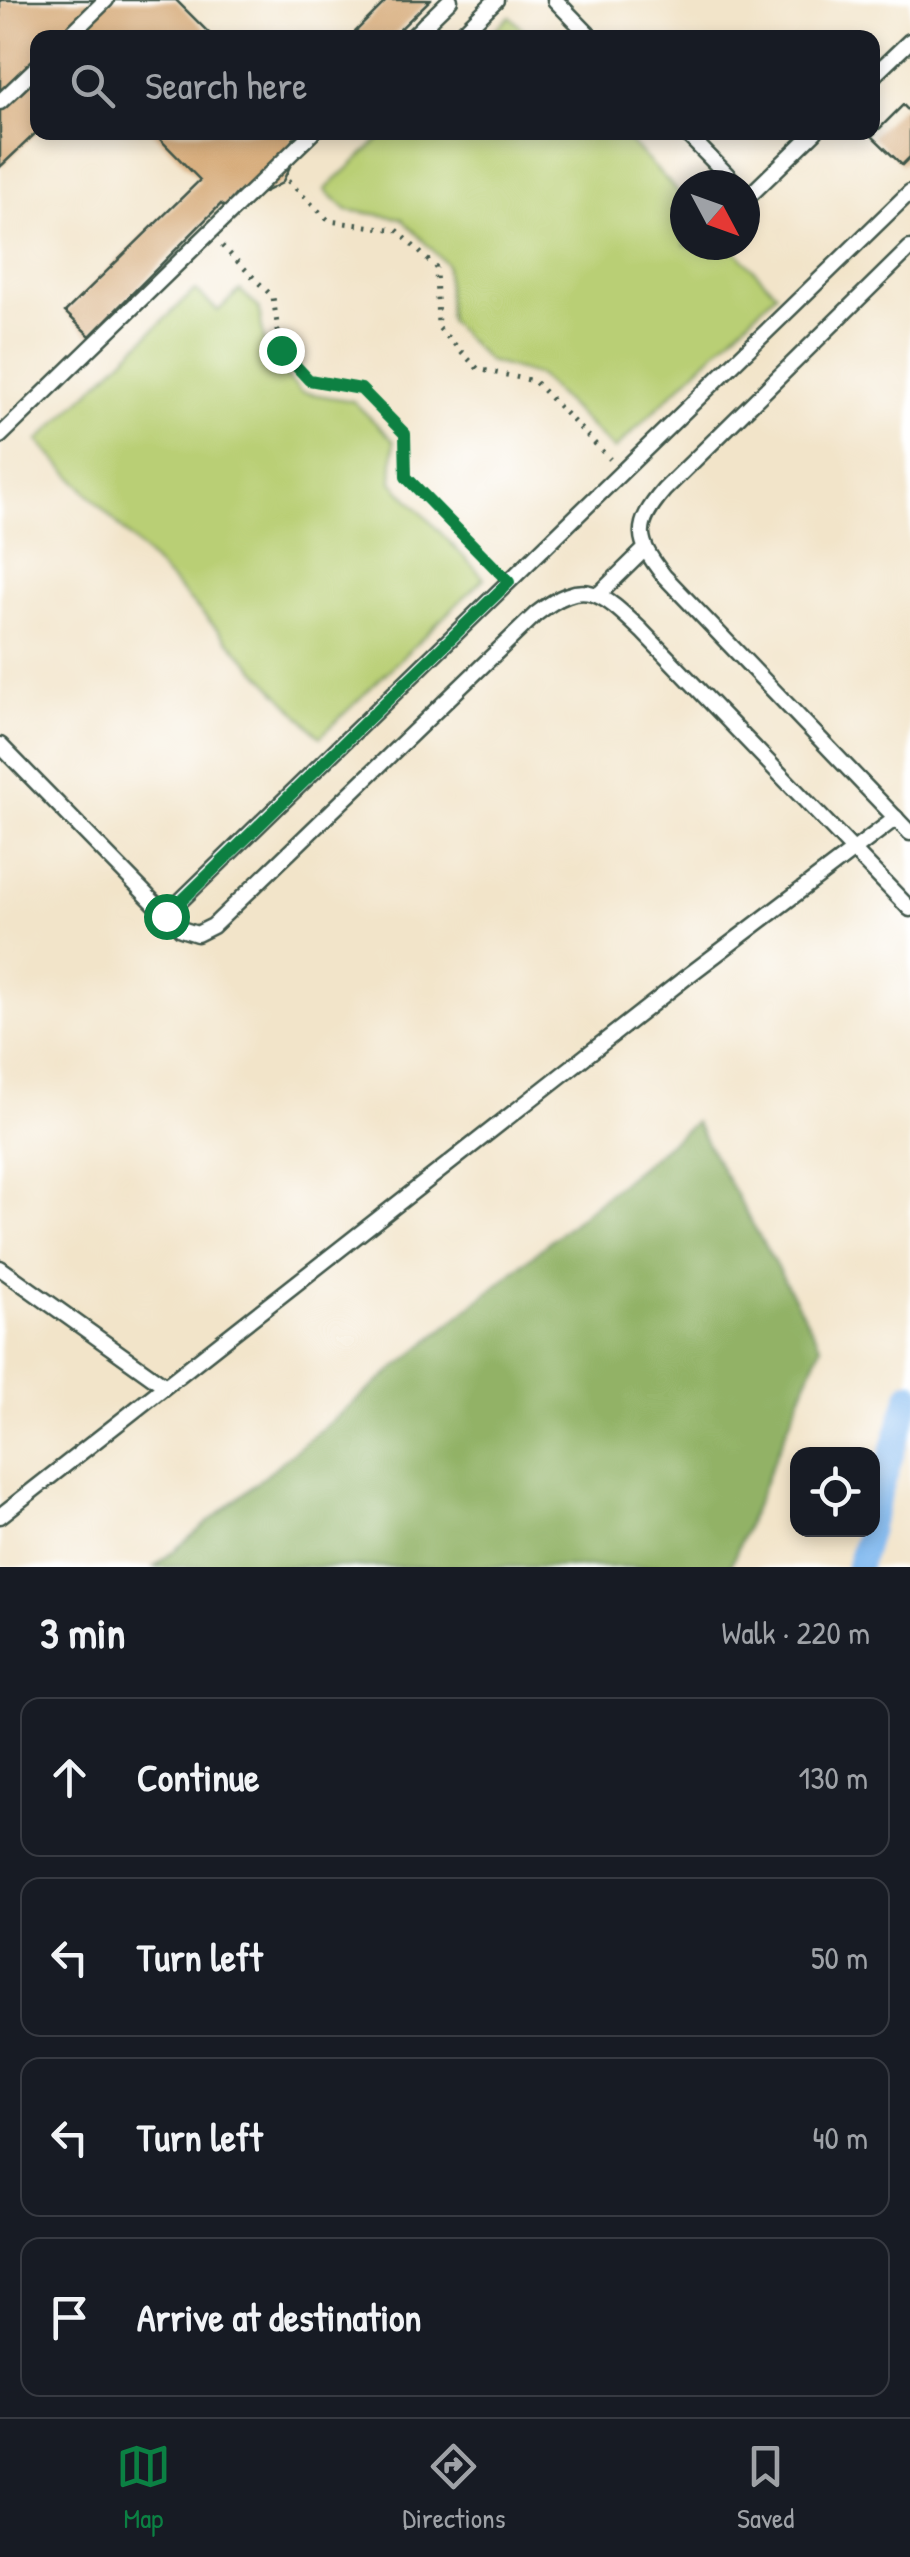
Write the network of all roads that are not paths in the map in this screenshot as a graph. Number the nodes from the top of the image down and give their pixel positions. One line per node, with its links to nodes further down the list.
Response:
1 (106, 0): 6 (lane)
2 (450, 0): 5 (lane)
3 (496, 0): 9 (lane)
4 (555, 0): 10 (lane)
5 (424, 24): 7 (lane); 8 (lane)
6 (75, 30)
7 (418, 30)
8 (430, 30)
9 (464, 30)
10 (584, 30)
11 (910, 41): 12 (lane)
12 (880, 69)
13 (30, 74): 14 (lane)
14 (0, 102)
15 (305, 140): 22 (lane)
16 (693, 140): 18 (lane)
17 (807, 140): 19 (lane)
18 (722, 170)
19 (760, 185)
20 (910, 192): 30 (lane)
21 (910, 248): 23 (lane)
22 (0, 436)
23 (645, 549): 24 (lane); 26 (lane)
24 (598, 595): 28 (lane); 30 (lane)
25 (0, 746): 30 (lane)
26 (896, 818): 27 (lane); 28 (lane)
27 (910, 833)
28 (853, 852): 29 (lane); 32 (lane)
29 (910, 909)
30 (166, 916)
31 (0, 1268): 32 (lane)
32 (165, 1386): 33 (lane)
33 (0, 1516)

